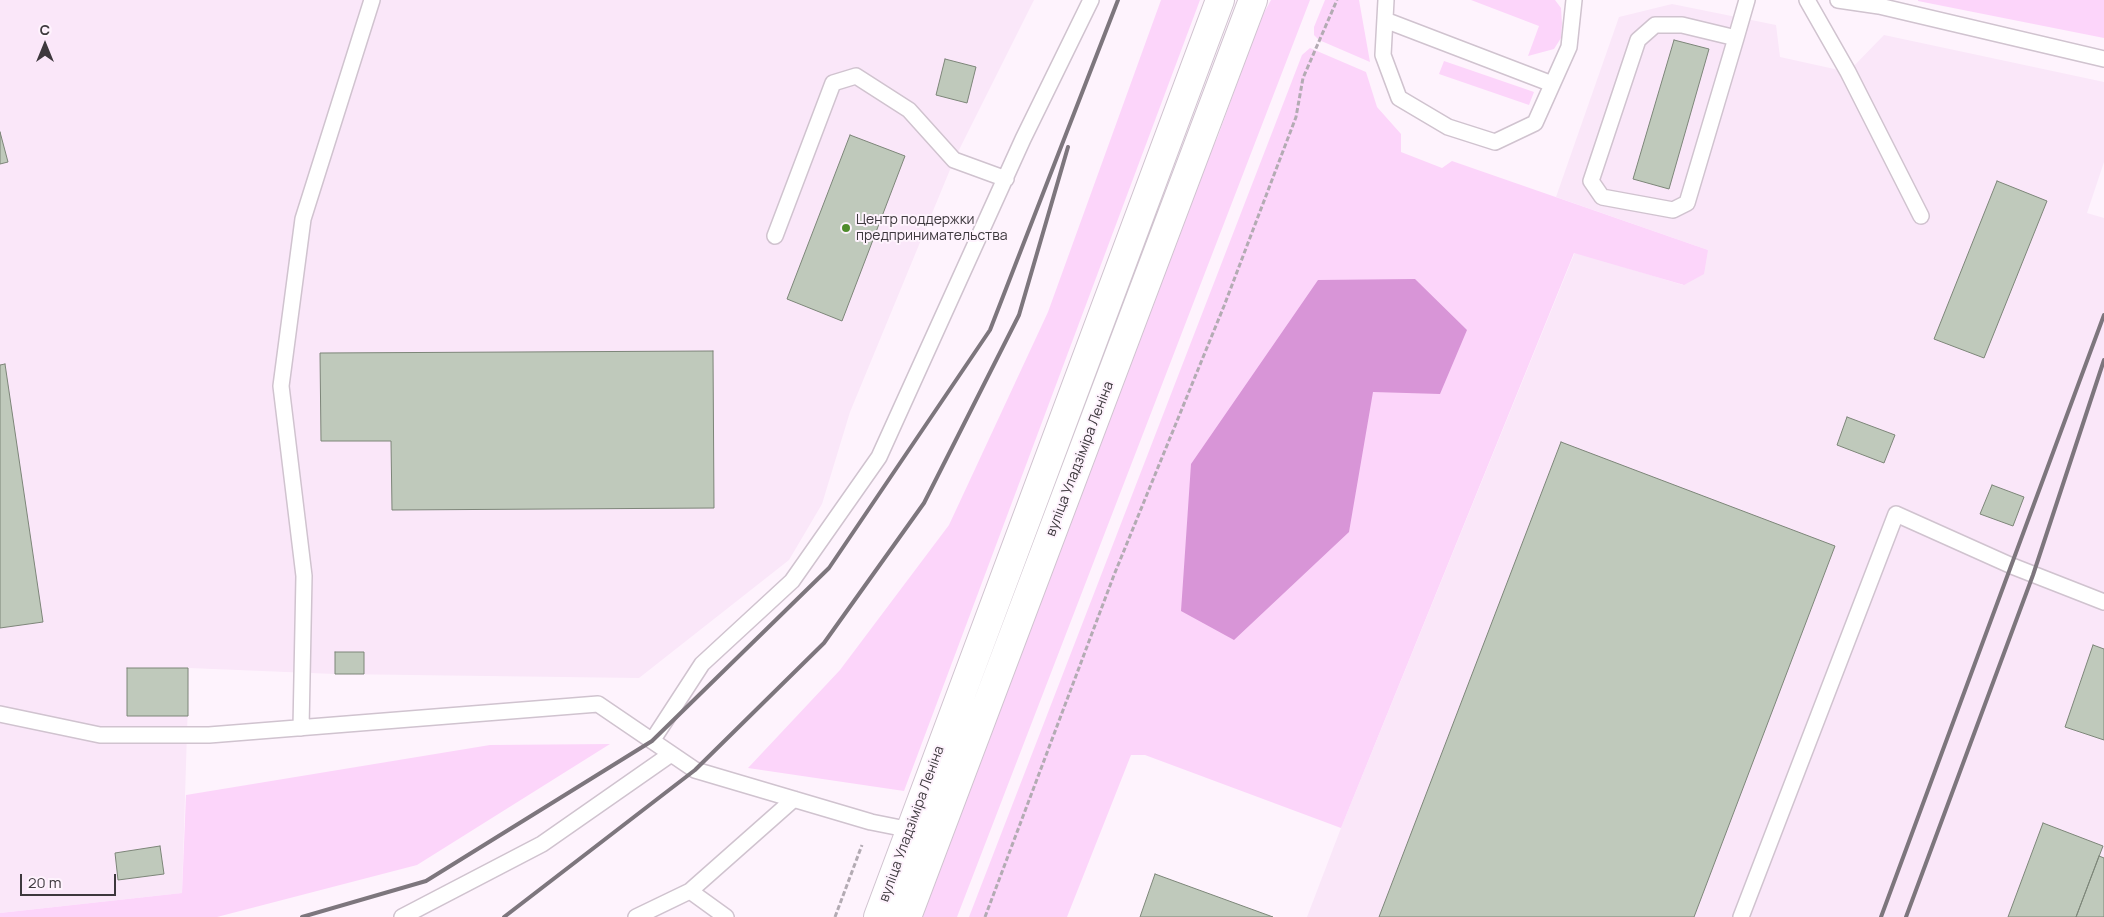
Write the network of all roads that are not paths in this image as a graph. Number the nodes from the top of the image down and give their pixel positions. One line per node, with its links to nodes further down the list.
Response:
1 (372, 0): 19 (lane)
2 (1091, 0): 14 (lane)
3 (1220, 0): 23 (main road, вуліца Уладзіміра Леніна)
4 (1253, 0): 24 (main road, вуліца Уладзіміра Леніна)
5 (1386, 0): 10 (lane)
6 (1574, 0): 13 (lane)
7 (1747, 0): 11 (lane)
8 (1808, 0): 15 (lane)
9 (1838, 0): 12 (lane)
10 (1385, 20): 13 (lane); 13 (lane)
11 (1736, 38): 11 (lane)
12 (2104, 59)
13 (1552, 84)
14 (1006, 178): 16 (lane); 20 (lane)
15 (1921, 216)
16 (775, 236)
17 (2104, 602): 31 (lane)
18 (0, 714): 19 (lane)
19 (302, 728): 20 (lane)
20 (652, 741): 21 (lane)
21 (670, 754): 22 (lane); 26 (lane)
22 (794, 799): 23 (lane); 25 (lane)
23 (909, 829): 24 (lane); 29 (main road, вуліца Уладзіміра Леніна)
24 (937, 836): 30 (main road, вуліца Уладзіміра Леніна)
25 (690, 891): 27 (lane); 28 (lane)
26 (402, 917)
27 (636, 917)
28 (726, 917)
29 (878, 917)
30 (907, 917)
31 (1741, 917)

